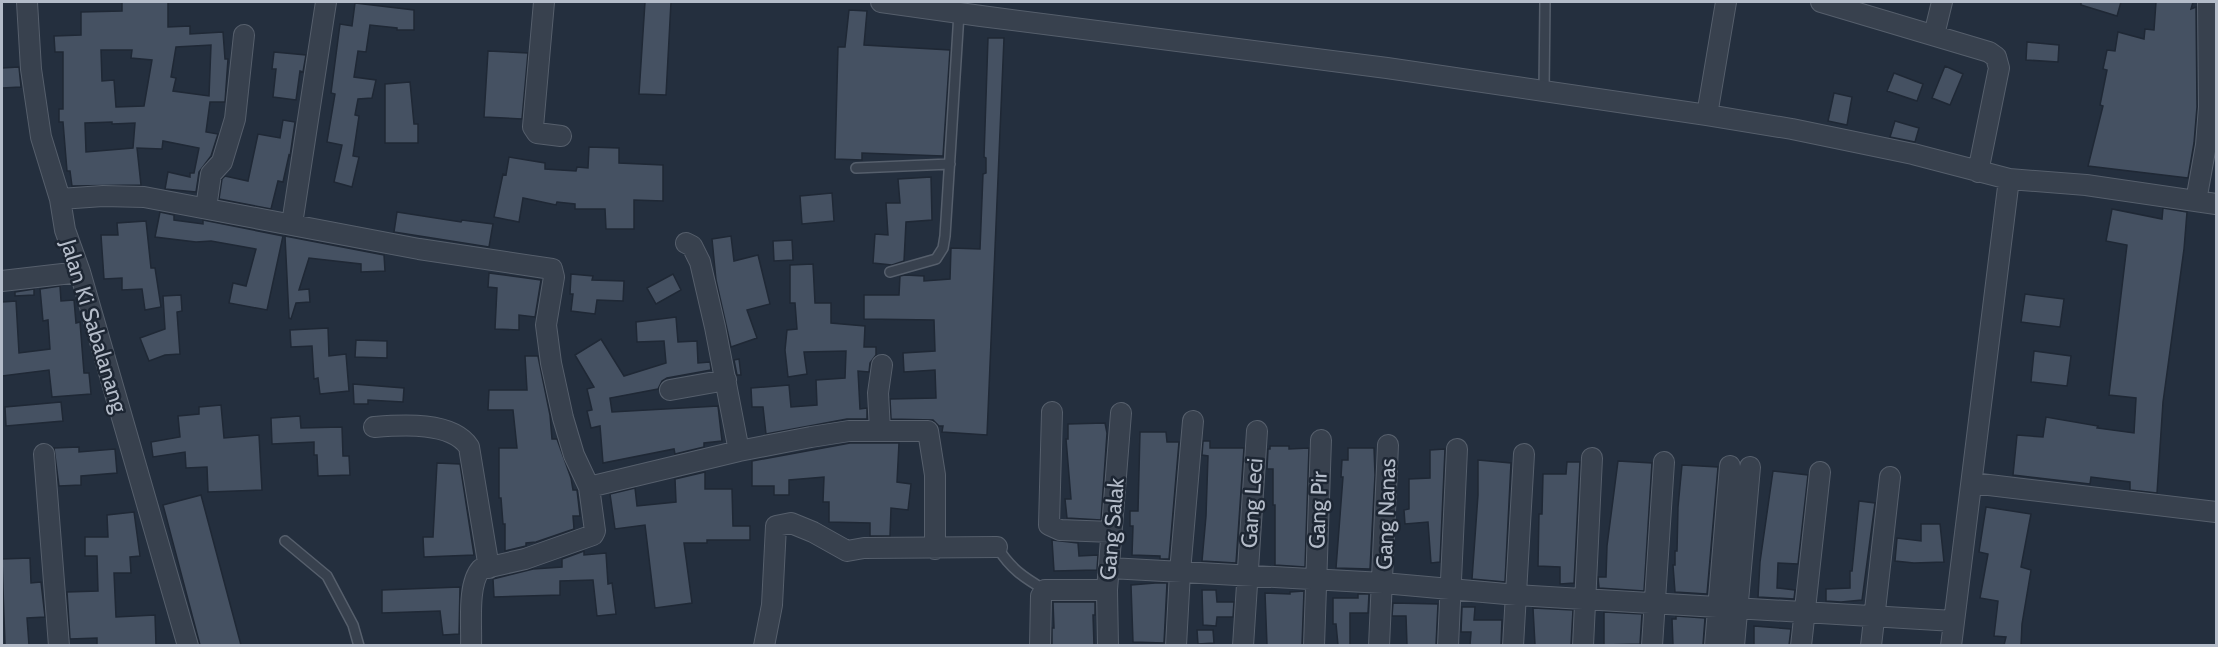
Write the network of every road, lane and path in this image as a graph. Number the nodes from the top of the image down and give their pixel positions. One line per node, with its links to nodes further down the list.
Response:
1 (27, 2): 21 (street, Jalan Ki Sabalanang)
2 (326, 2): 25 (street)
3 (544, 2): 16 (street)
4 (881, 2): 11 (street)
5 (1545, 2): 14 (lane)
6 (1726, 2): 15 (street)
7 (1821, 2): 10 (street)
8 (1942, 2): 13 (street)
9 (2208, 2): 22 (street)
10 (1867, 7): 13 (street)
11 (959, 13): 14 (street); 17 (lane)
12 (244, 35): 24 (street)
13 (1934, 35): 19 (street)
14 (1544, 90): 15 (street)
15 (1707, 115): 19 (street)
16 (561, 136)
17 (950, 164): 18 (lane); 28 (lane)
18 (856, 168)
19 (1978, 172): 20 (street)
20 (2009, 179): 22 (street); 51 (street)
21 (60, 199): 24 (street); 27 (street, Jalan Ki Sabalanang)
22 (2196, 201): 23 (street)
23 (2217, 204)
24 (206, 208): 25 (street)
25 (292, 224): 52 (street)
26 (686, 243): 31 (street)
27 (80, 272): 29 (street); 78 (street, Jalan Ki Sabalanang)
28 (890, 272)
29 (2, 281)
30 (882, 365): 37 (street)
31 (726, 380): 32 (street); 42 (street)
32 (670, 390)
33 (1052, 412): 54 (street)
34 (1121, 413): 54 (street, Gang Salak)
35 (1193, 421): 62 (street)
36 (374, 427): 60 (street)
37 (880, 430): 42 (street); 59 (street)
38 (1257, 431): 63 (street, Gang Leci)
39 (1321, 440): 64 (street, Gang Pir)
40 (1388, 445): 65 (street, Gang Nanas)
41 (1457, 449): 66 (street)
42 (739, 451): 52 (street)
43 (44, 454): 77 (street)
44 (1524, 454): 69 (street)
45 (1592, 458): 70 (street)
46 (1664, 462): 71 (street)
47 (1730, 466): 55 (street)
48 (1750, 467): 57 (street)
49 (1820, 472): 74 (street)
50 (1890, 477): 75 (street)
51 (1972, 483): 53 (street); 76 (street)
52 (589, 487): 60 (street)
53 (2217, 512)
54 (1112, 532): 61 (street, Gang Salak)
55 (1723, 539): 57 (street); 72 (street)
56 (285, 541): 79 (lane)
57 (1743, 541): 73 (street)
58 (997, 547): 59 (street); 67 (lane)
59 (935, 549): 81 (street)
60 (489, 568): 80 (street)
61 (1110, 568): 62 (street); 68 (street, Gang Salak)
62 (1180, 572): 63 (street); 84 (street)
63 (1246, 575): 64 (street); 85 (street, Gang Leci)
64 (1316, 580): 65 (street); 86 (street, Gang Pir)
65 (1383, 583): 66 (street); 87 (street, Gang Nanas)
66 (1451, 588): 69 (street); 88 (street)
67 (1045, 590): 68 (street); 82 (street)
68 (1107, 590): 83 (street, Gang Salak)
69 (1516, 595): 70 (street); 89 (street)
70 (1585, 598): 71 (street); 90 (street)
71 (1654, 602): 72 (street); 91 (street)
72 (1718, 605): 73 (street); 92 (street)
73 (1738, 606): 74 (street); 93 (street)
74 (1806, 612): 75 (street); 94 (street)
75 (1875, 617): 76 (street); 95 (street)
76 (1954, 621): 96 (street)
77 (59, 645)
78 (188, 645)
79 (359, 645)
80 (471, 645)
81 (764, 645)
82 (1040, 645)
83 (1108, 645)
84 (1176, 645)
85 (1243, 645)
86 (1314, 645)
87 (1379, 645)
88 (1448, 645)
89 (1513, 645)
90 (1583, 645)
91 (1652, 645)
92 (1715, 645)
93 (1734, 645)
94 (1801, 645)
95 (1871, 645)
96 (1951, 645)

